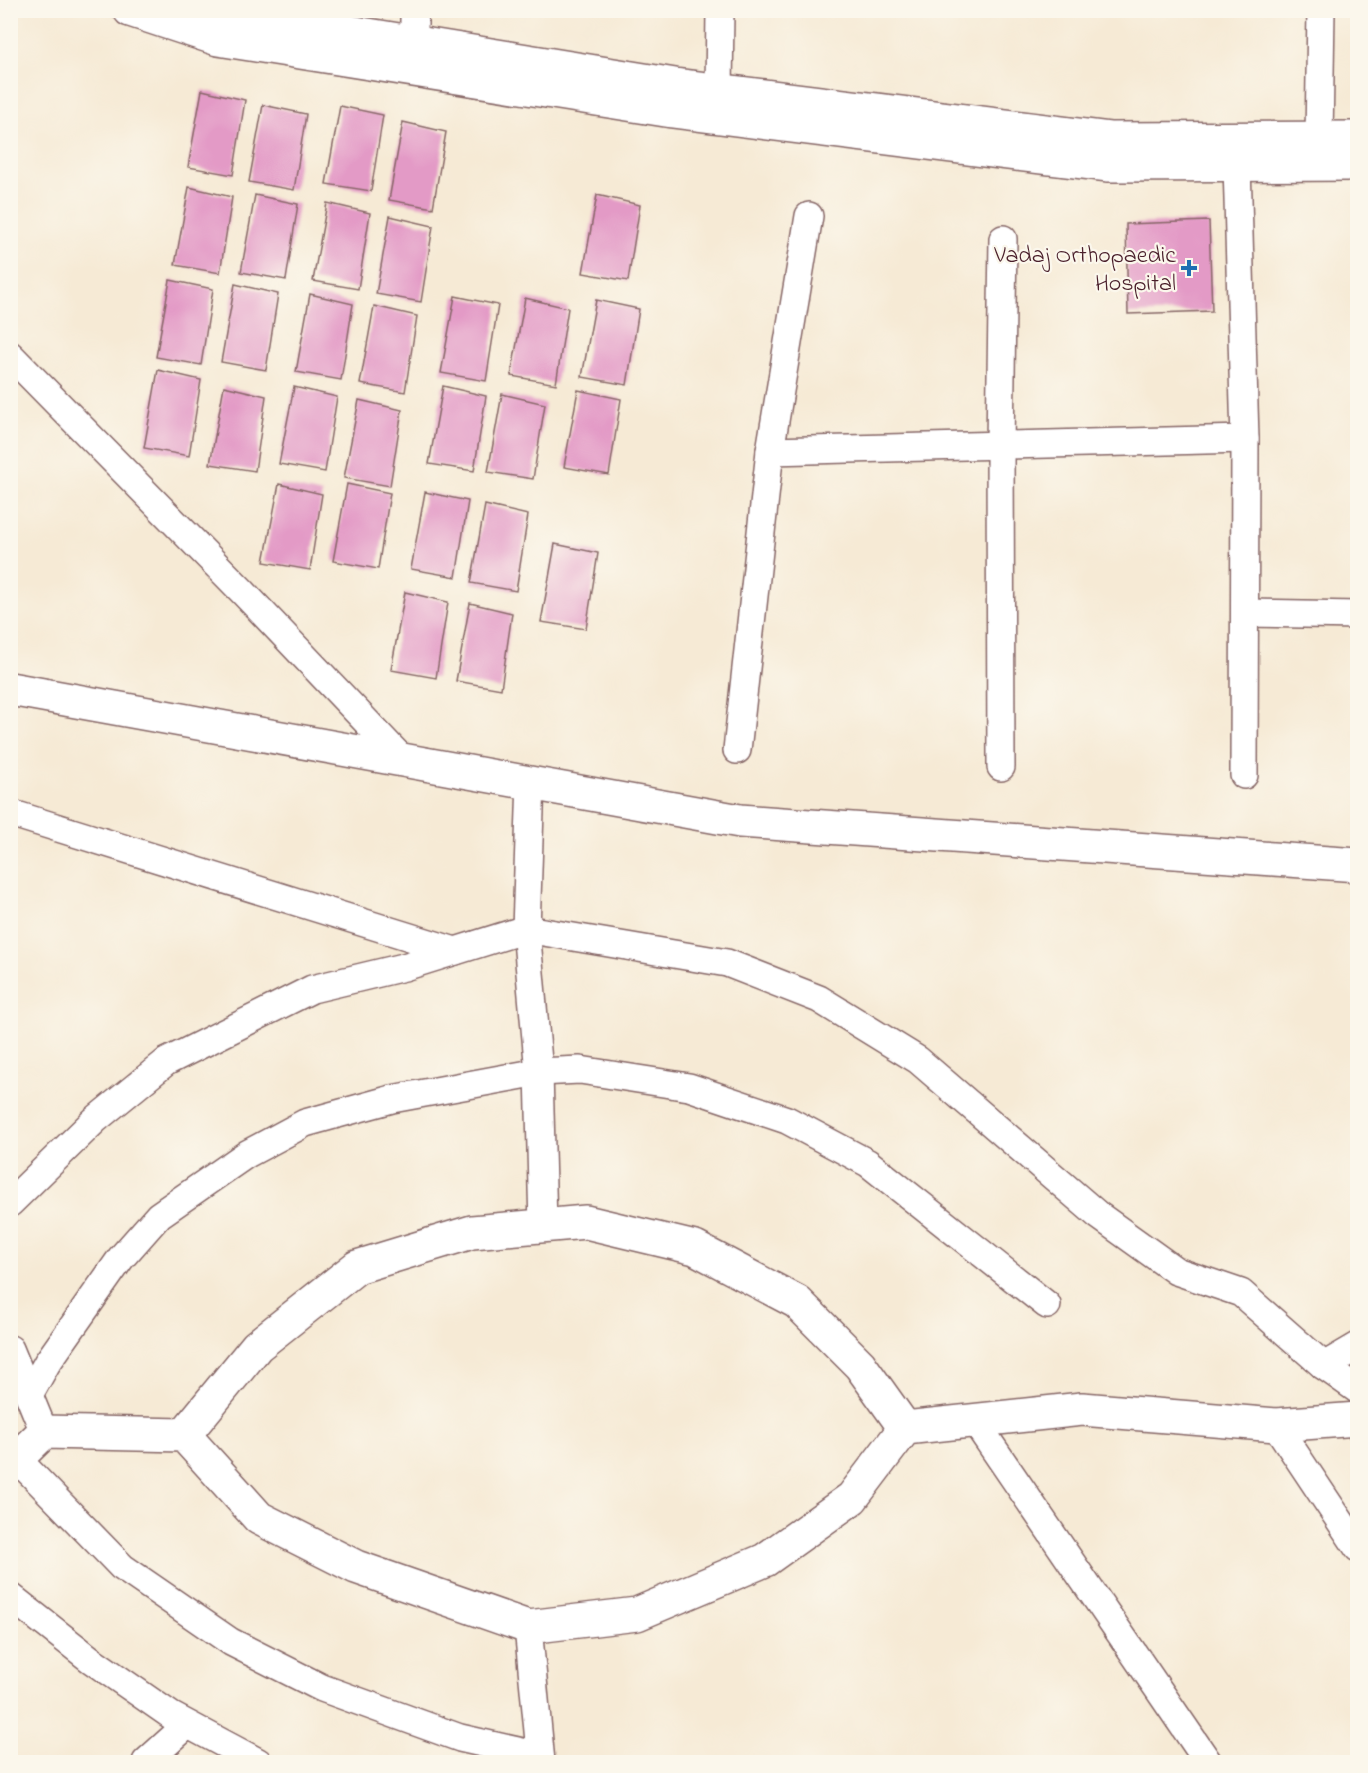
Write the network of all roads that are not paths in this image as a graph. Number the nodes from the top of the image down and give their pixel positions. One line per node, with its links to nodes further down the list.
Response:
1 (130, 10): 11 (street)
2 (214, 10): 6 (street)
3 (414, 10): 6 (street)
4 (720, 10): 7 (street)
5 (1321, 10): 9 (street)
6 (414, 43): 7 (street)
7 (719, 90): 9 (street)
8 (1358, 138): 9 (street)
9 (1319, 139)
10 (1358, 164): 11 (street)
11 (1237, 165): 15 (street)
12 (809, 216): 17 (street)
13 (1003, 239): 16 (street)
14 (10, 355): 22 (street)
15 (1245, 439): 16 (street); 18 (street)
16 (1000, 445): 17 (street); 23 (street)
17 (770, 451): 21 (street)
18 (1245, 613): 19 (street); 24 (street)
19 (1358, 615)
20 (10, 688): 22 (street)
21 (737, 750)
22 (404, 761): 25 (street)
23 (1001, 767)
24 (1244, 774)
25 (531, 781): 27 (street); 28 (street)
26 (10, 813): 29 (street)
27 (1358, 865)
28 (526, 929): 29 (street); 30 (street); 36 (street)
29 (455, 951): 31 (street)
30 (539, 1072): 32 (street); 33 (street); 38 (street)
31 (10, 1203)
32 (543, 1226): 42 (street); 44 (street)
33 (1047, 1305)
34 (1358, 1346): 36 (street)
35 (10, 1349): 38 (street)
36 (1324, 1366): 37 (street)
37 (1358, 1390)
38 (29, 1395): 43 (street)
39 (1358, 1419): 41 (street)
40 (974, 1420): 41 (street); 42 (street); 53 (street)
41 (1276, 1425): 46 (street)
42 (905, 1428): 48 (street)
43 (44, 1432): 44 (street); 45 (street)
44 (184, 1435): 48 (street)
45 (14, 1462): 50 (street)
46 (1358, 1548)
47 (10, 1596): 49 (street)
48 (528, 1628): 50 (street)
49 (187, 1725): 51 (street); 52 (street)
50 (540, 1759)
51 (146, 1762)
52 (258, 1762)
53 (1208, 1762)

